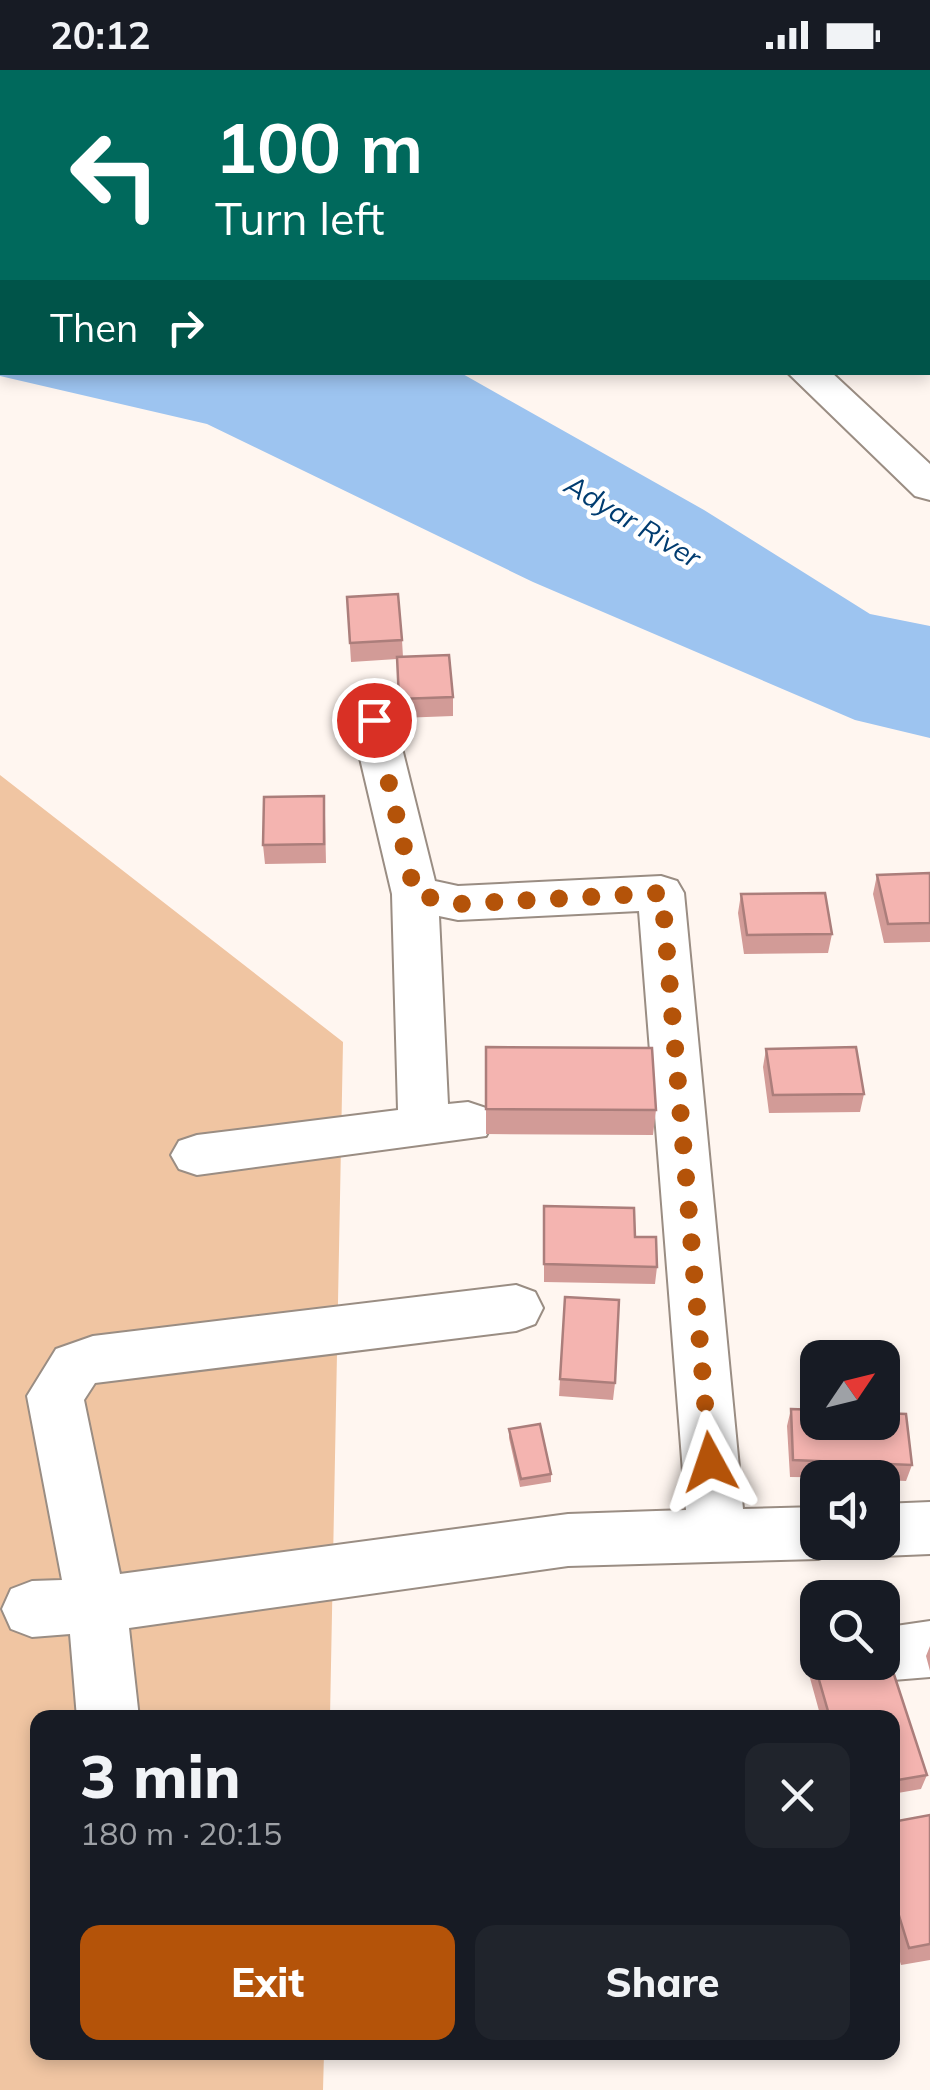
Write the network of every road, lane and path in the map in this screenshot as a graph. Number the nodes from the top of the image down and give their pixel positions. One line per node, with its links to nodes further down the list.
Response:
1 (810, 375): 2 (main road)
2 (930, 487)
3 (374, 720): 4 (street)
4 (415, 894): 5 (street); 10 (street)
5 (197, 1155)
6 (516, 1308): 11 (street)
7 (930, 1528): 8 (street)
8 (900, 1529)
9 (800, 1534): 10 (street)
10 (717, 1538): 11 (street)
11 (97, 1605): 12 (street); 13 (street)
12 (32, 1609)
13 (107, 1710)

